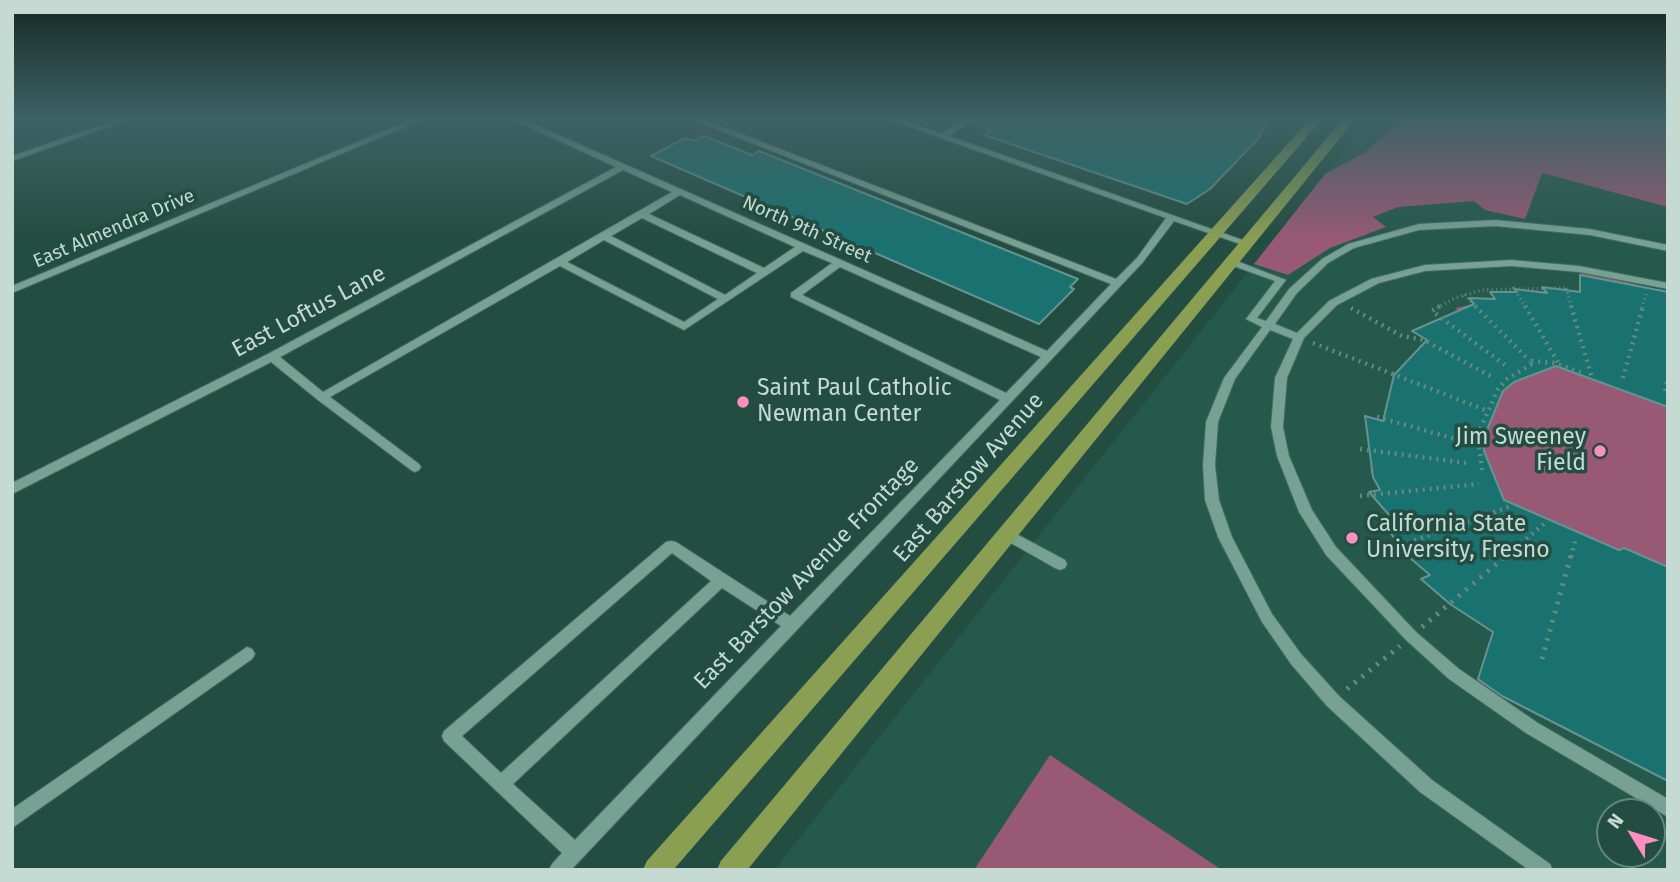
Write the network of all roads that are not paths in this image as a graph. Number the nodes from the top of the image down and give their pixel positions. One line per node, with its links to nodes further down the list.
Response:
1 (324, 159): 22 (street, East Almendra Drive)
2 (605, 159): 7 (street, North 9th Street)
3 (798, 159): 20 (street)
4 (1005, 159): 10 (street)
5 (1281, 159): 11 (main road, East Barstow Avenue)
6 (1316, 159): 13 (main road)
7 (622, 167): 8 (street, North 9th Street); 27 (street, East Loftus Lane)
8 (679, 192): 9 (street); 14 (street, North 9th Street)
9 (642, 214): 12 (street); 19 (street)
10 (1172, 218): 11 (street); 20 (street, East Barstow Avenue Frontage)
11 (1217, 233): 13 (street); 42 (main road, East Barstow Avenue)
12 (604, 236): 16 (street); 23 (lane)
13 (1247, 243): 17 (main road)
14 (802, 247): 18 (street, North 9th Street); 19 (street)
15 (1668, 248): 24 (lane)
16 (560, 262): 23 (street); 28 (street)
17 (1231, 262): 24 (street); 32 (main road)
18 (839, 263): 26 (street, North 9th Street); 29 (street)
19 (764, 272): 23 (street)
20 (1118, 283): 26 (street, East Barstow Avenue Frontage)
21 (1668, 286): 25 (street)
22 (12, 290)
23 (725, 299)
24 (1267, 325): 25 (street); 44 (street)
25 (1299, 337): 38 (street)
26 (1049, 356): 29 (street, East Barstow Avenue Frontage)
27 (272, 357): 28 (street); 31 (street, East Loftus Lane)
28 (322, 397): 30 (street)
29 (1008, 399): 35 (street, East Barstow Avenue Frontage)
30 (415, 467)
31 (12, 489)
32 (1007, 534): 33 (street); 43 (main road)
33 (1060, 564)
34 (721, 580): 35 (street); 37 (street); 37 (street)
35 (792, 625): 40 (street, East Barstow Avenue Frontage)
36 (247, 654): 39 (street)
37 (501, 784): 40 (street)
38 (1668, 809)
39 (12, 820)
40 (575, 852): 41 (street, East Barstow Avenue Frontage)
41 (558, 870)
42 (656, 870)
43 (730, 870)
44 (1544, 870)

